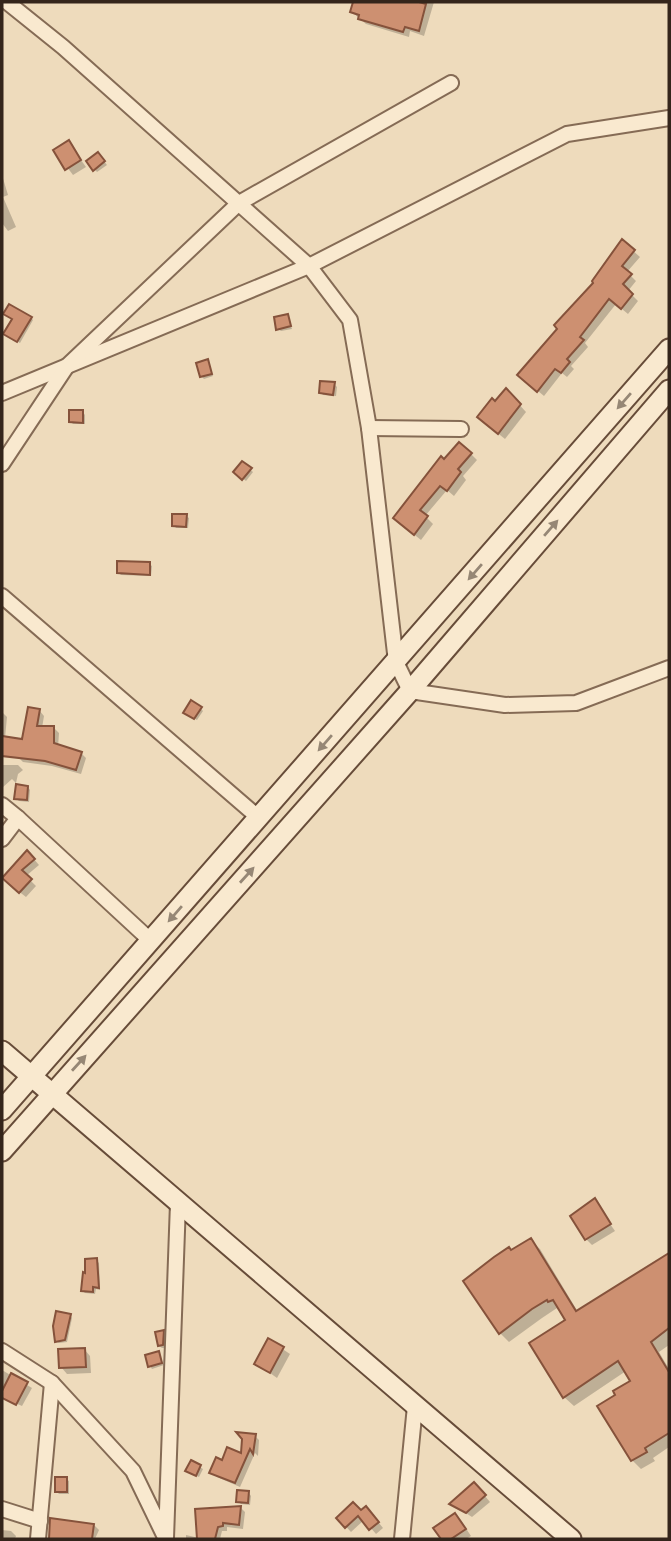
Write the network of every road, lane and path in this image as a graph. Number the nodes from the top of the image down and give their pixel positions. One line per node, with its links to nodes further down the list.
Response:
1 (7, 2): 4 (street)
2 (451, 83): 4 (street)
3 (669, 118): 5 (street)
4 (239, 203): 5 (street); 7 (street)
5 (309, 266): 7 (street); 11 (street)
6 (669, 349): 8 (street)
7 (67, 366): 9 (street); 13 (street)
8 (643, 380): 10 (street); 15 (street, one-way to 15)
9 (2, 393)
10 (666, 393): 17 (street, one-way to 10)
11 (369, 428): 12 (street); 15 (street)
12 (461, 429)
13 (2, 464)
14 (2, 596): 20 (street)
15 (396, 662): 17 (street); 20 (street, one-way to 20)
16 (669, 668): 17 (street)
17 (410, 691): 25 (street, one-way to 17)
18 (2, 805): 19 (street)
19 (18, 818): 21 (street); 22 (street)
20 (259, 818): 22 (street, one-way to 22)
21 (2, 839)
22 (151, 941): 24 (street)
23 (2, 1051): 24 (street)
24 (32, 1077): 25 (street); 26 (street)
25 (51, 1094): 27 (street); 28 (street)
26 (2, 1110)
27 (2, 1151)
28 (178, 1203): 31 (street); 35 (street)
29 (2, 1351): 30 (street)
30 (52, 1383): 33 (street); 35 (street)
31 (415, 1406): 36 (street); 37 (street)
32 (2, 1509): 33 (street)
33 (40, 1521): 34 (street)
34 (38, 1539)
35 (166, 1539)
36 (402, 1539)
37 (571, 1539)

